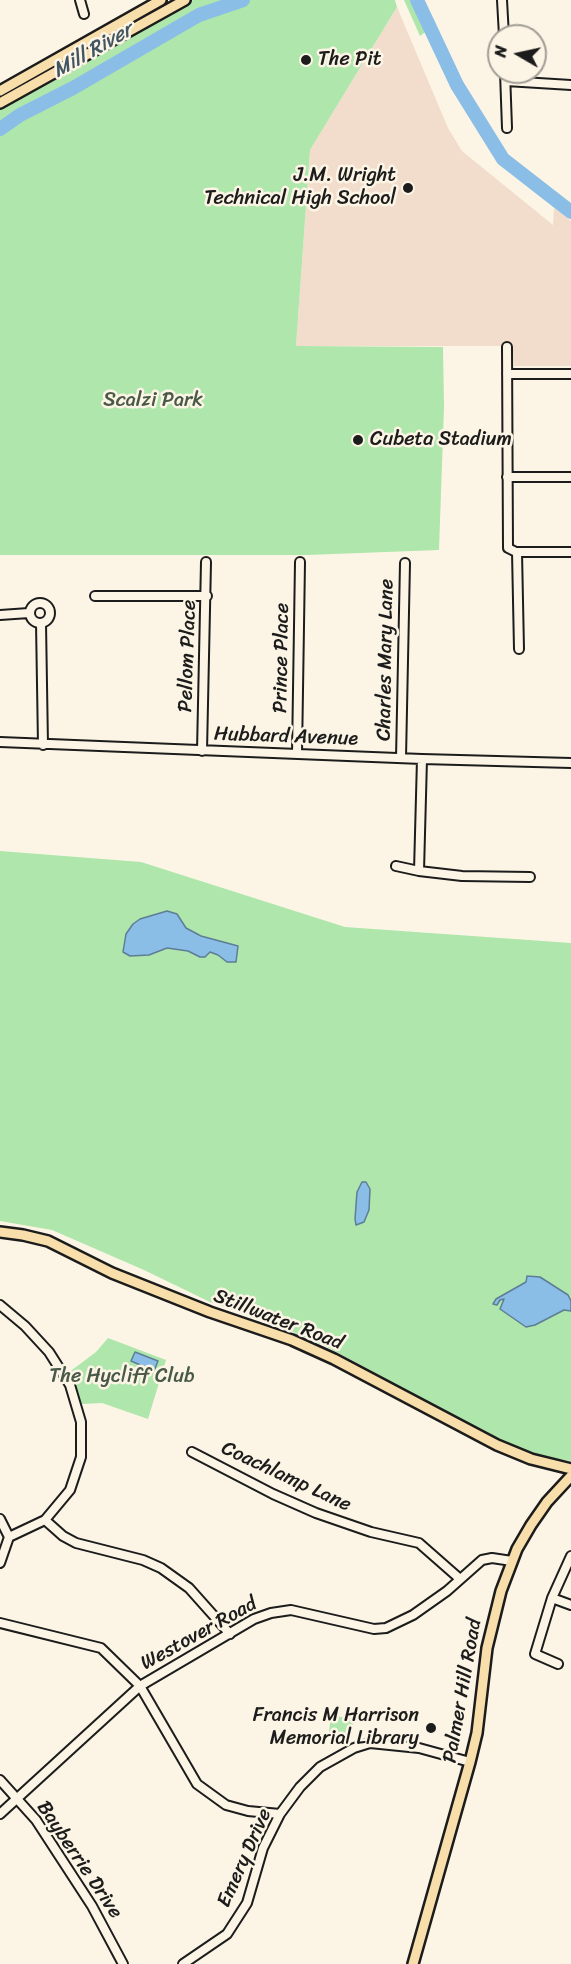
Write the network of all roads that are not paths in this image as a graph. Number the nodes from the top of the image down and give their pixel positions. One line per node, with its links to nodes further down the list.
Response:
1 (80, 0): 5 (street)
2 (161, 0): 10 (main road)
3 (185, 0): 11 (main road)
4 (502, 0): 6 (street)
5 (84, 14)
6 (503, 24)
7 (547, 82): 9 (street)
8 (506, 84): 12 (street)
9 (571, 85)
10 (0, 91)
11 (0, 103)
12 (507, 128)
13 (507, 347): 14 (street)
14 (507, 374): 15 (street); 16 (street)
15 (571, 374)
16 (507, 477): 17 (street); 18 (street)
17 (571, 477)
18 (517, 552): 19 (street); 28 (street)
19 (571, 552)
20 (207, 562): 24 (street, Pellom Place)
21 (300, 562): 32 (street, Prince Place)
22 (405, 563): 33 (street, Charles Mary Lane)
23 (95, 596): 24 (street)
24 (207, 596): 31 (street, Pellom Place)
25 (29, 613): 26 (street); 27 (street); 27 (street)
26 (0, 615)
27 (41, 623): 30 (street)
28 (519, 649)
29 (0, 742): 30 (street, Hubbard Avenue)
30 (43, 745): 31 (street, Hubbard Avenue)
31 (202, 751): 32 (street, Hubbard Avenue)
32 (297, 754): 33 (street, Hubbard Avenue)
33 (401, 758): 34 (street, Hubbard Avenue)
34 (422, 759): 35 (street, Hubbard Avenue); 37 (street)
35 (571, 763)
36 (396, 866): 37 (street)
37 (419, 871): 38 (street)
38 (530, 877)
39 (0, 1232): 42 (main road, Stillwater Road)
40 (0, 1305): 45 (street)
41 (192, 1452): 50 (street, Coachlamp Lane)
42 (571, 1469)
43 (571, 1476): 48 (main road, Palmer Hill Road)
44 (0, 1519): 46 (street)
45 (45, 1520): 46 (street); 54 (street)
46 (9, 1537): 49 (street)
47 (571, 1556): 51 (street)
48 (512, 1561): 50 (street, Westover Road); 57 (main road, Palmer Hill Road)
49 (0, 1563)
50 (459, 1579): 54 (street, Westover Road)
51 (552, 1598): 52 (street); 55 (street)
52 (571, 1605)
53 (0, 1623): 56 (street)
54 (230, 1634): 56 (street, Westover Road)
55 (558, 1664)
56 (140, 1686): 59 (street, Westover Road); 61 (street)
57 (470, 1762): 61 (street, Emery Drive); 64 (main road, Palmer Hill Road)
58 (0, 1780): 59 (street, Bayberrie Drive)
59 (16, 1798): 60 (street, Westover Road); 62 (street, Bayberrie Drive)
60 (0, 1814)
61 (280, 1814): 63 (street, Emery Drive)
62 (123, 1964)
63 (183, 1964)
64 (413, 1964)

